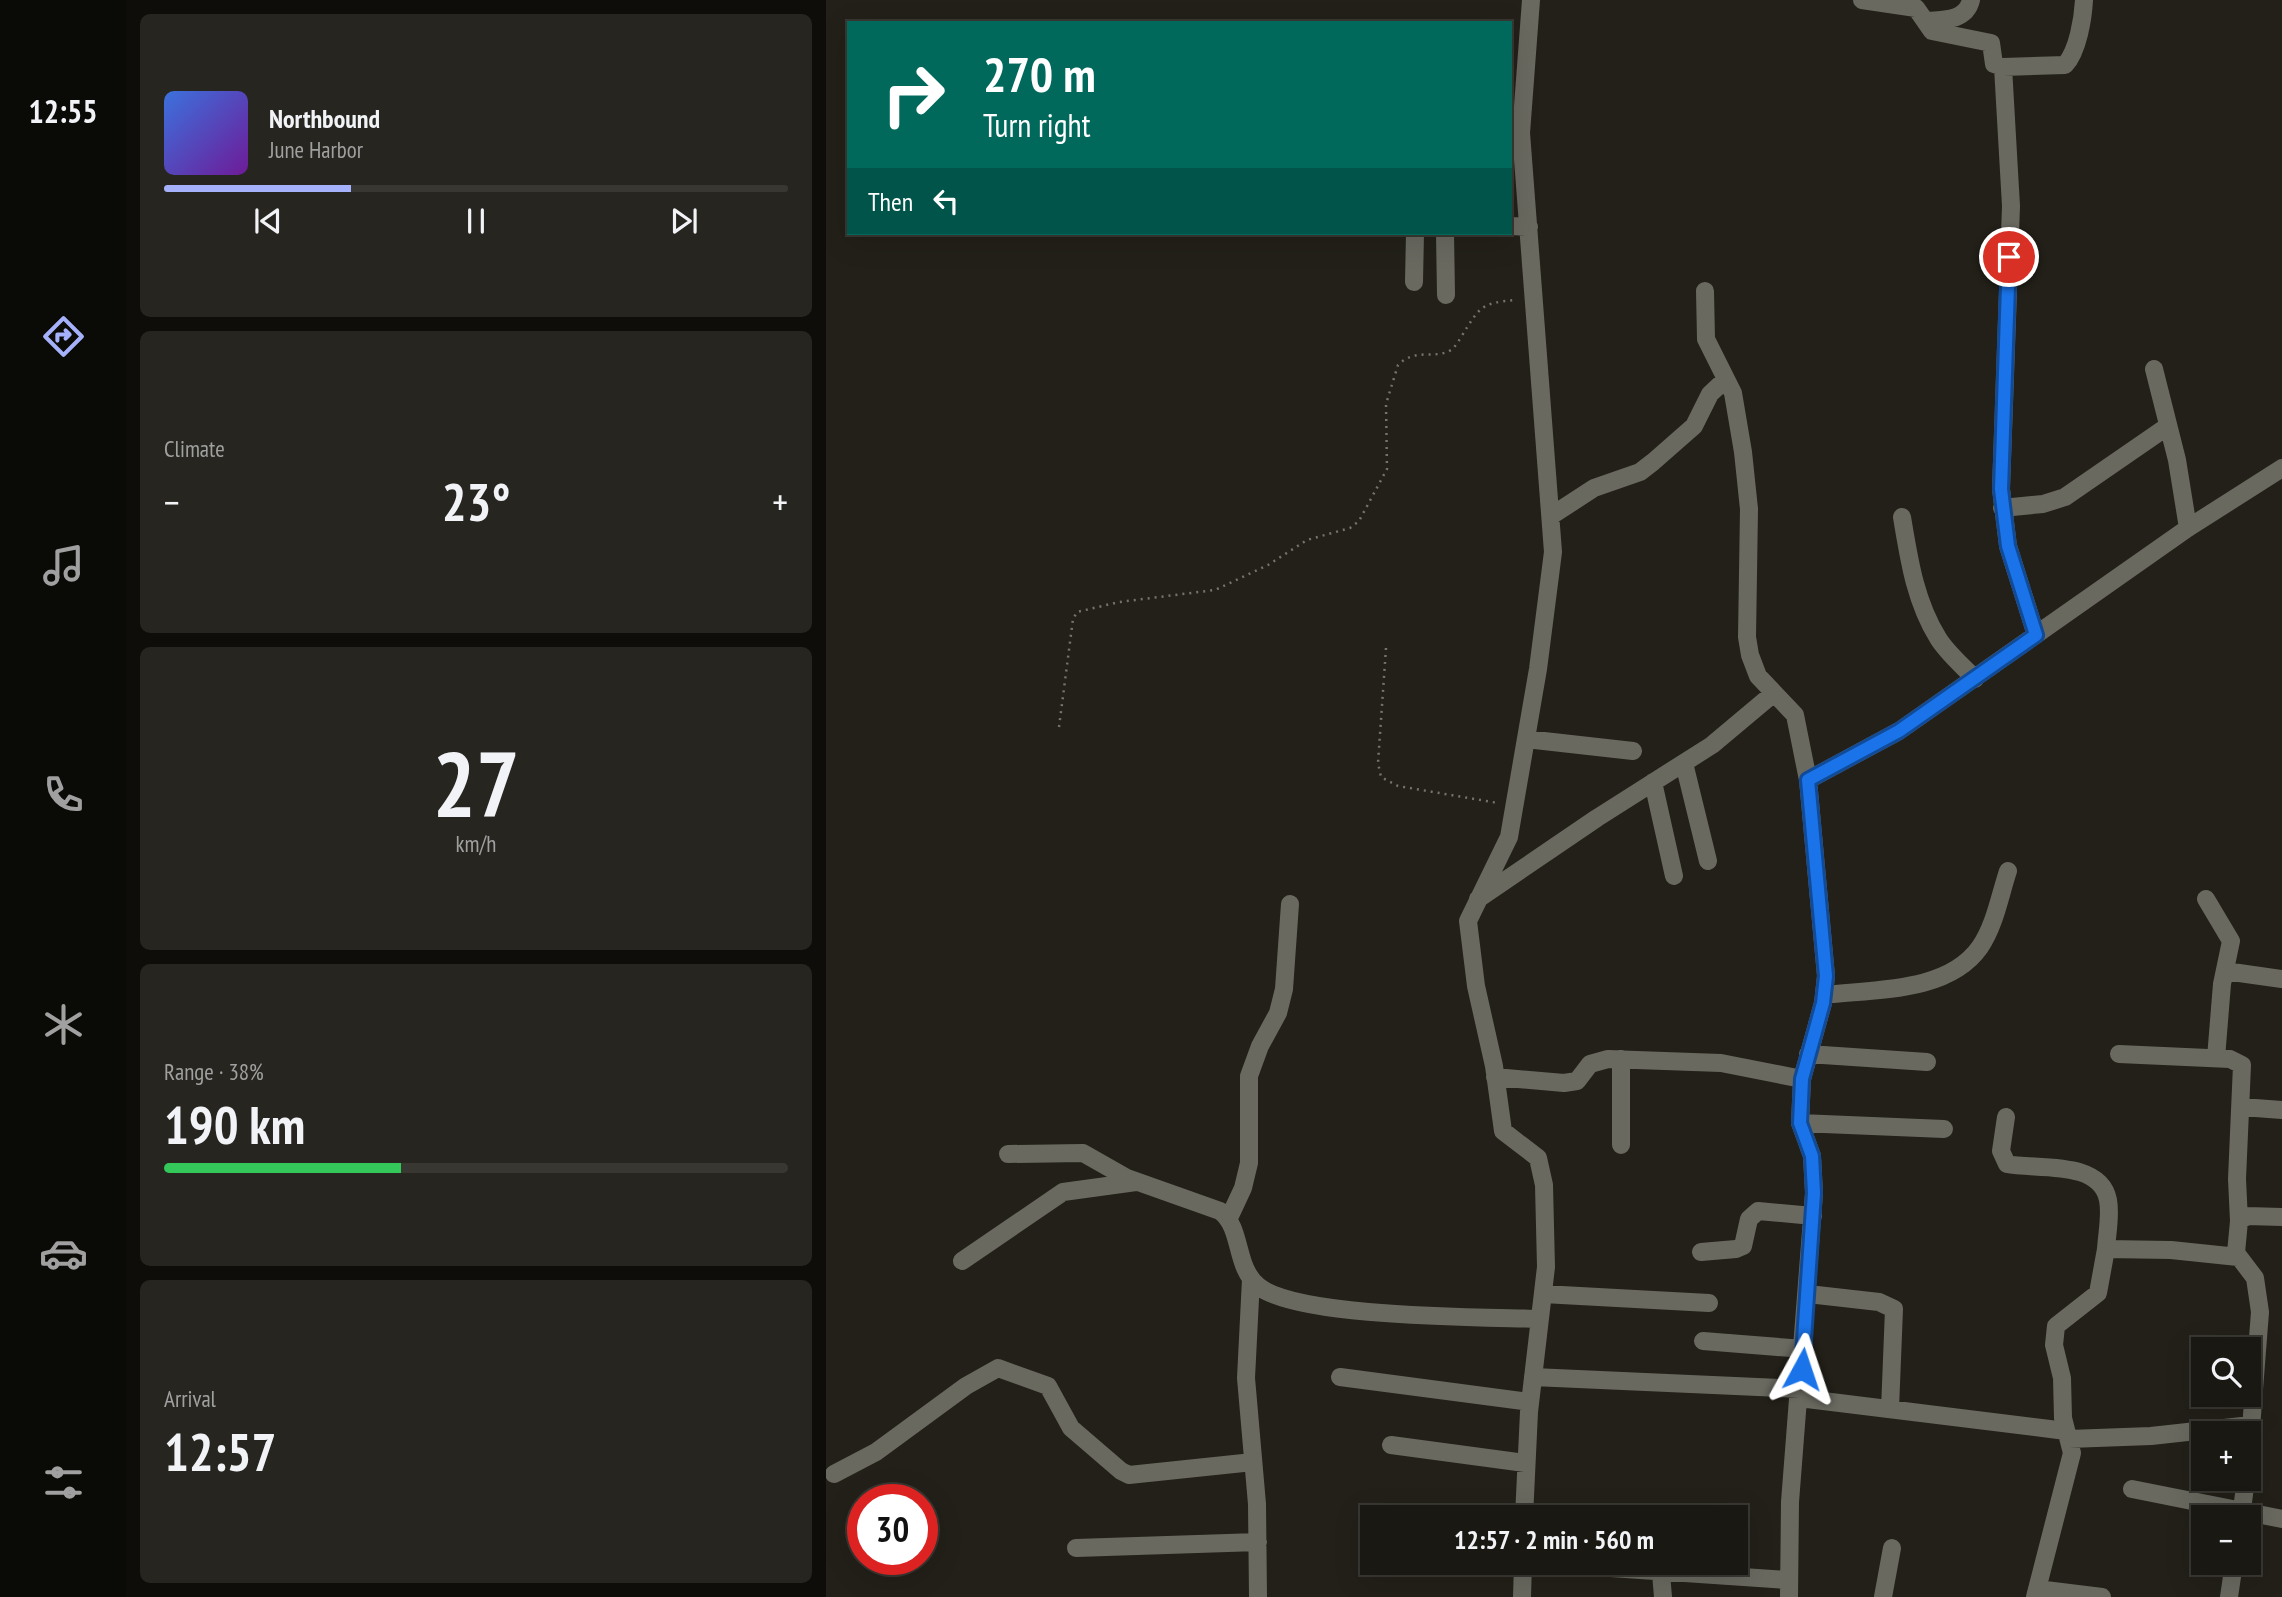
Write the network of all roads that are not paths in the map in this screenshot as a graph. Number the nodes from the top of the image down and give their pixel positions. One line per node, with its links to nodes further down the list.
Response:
1 (1531, 0): 8 (street)
2 (1862, 0): 5 (street)
3 (1971, 0): 5 (street)
4 (2084, 0): 6 (street)
5 (1926, 22): 6 (street)
6 (2003, 67): 18 (street)
7 (1512, 226): 8 (street)
8 (1530, 227): 19 (street)
9 (1415, 235): 11 (street)
10 (1445, 235): 13 (street)
11 (1414, 282)
12 (1705, 291): 15 (street)
13 (1446, 295)
14 (2154, 369): 16 (street)
15 (1725, 380): 19 (street); 24 (street)
16 (2168, 426): 18 (street); 21 (street)
17 (2282, 468): 21 (street)
18 (2002, 508): 22 (street)
19 (1551, 516): 25 (street)
20 (1902, 517): 23 (street)
21 (2188, 528): 22 (street)
22 (2036, 635): 23 (street)
23 (1975, 679): 28 (street)
24 (1774, 693): 27 (street); 28 (street)
25 (1526, 739): 26 (street); 33 (street)
26 (1633, 751)
27 (1684, 763): 29 (street); 30 (street)
28 (1808, 780): 38 (street)
29 (1653, 782): 32 (street); 33 (street)
30 (1708, 861)
31 (2008, 871): 38 (street)
32 (1674, 876)
33 (1478, 899): 44 (street)
34 (2206, 899): 36 (street)
35 (1290, 904): 55 (street)
36 (2225, 971): 37 (street); 41 (street)
37 (2282, 979)
38 (1824, 995): 39 (street)
39 (1808, 1054): 43 (street); 45 (street)
40 (2119, 1054): 41 (street)
41 (2216, 1058): 46 (street)
42 (1621, 1059): 44 (street); 45 (street); 51 (street)
43 (1927, 1062)
44 (1495, 1077): 63 (street)
45 (1802, 1079): 49 (street)
46 (2242, 1107): 47 (street); 57 (street)
47 (2282, 1110)
48 (2006, 1117): 58 (street)
49 (1800, 1123): 50 (street); 54 (street)
50 (1944, 1129)
51 (1621, 1145)
52 (1008, 1154): 53 (street)
53 (1139, 1181): 55 (street); 61 (street)
54 (1813, 1216): 59 (street); 64 (street)
55 (1228, 1217): 62 (street)
56 (2282, 1217): 57 (street)
57 (2239, 1221): 60 (street)
58 (2106, 1249): 60 (street); 76 (street)
59 (1700, 1252)
60 (2238, 1257): 74 (street)
61 (962, 1261)
62 (1251, 1279): 66 (street); 78 (street)
63 (1543, 1294): 65 (street); 66 (street)
64 (1808, 1294): 68 (street); 73 (street)
65 (1709, 1303)
66 (1540, 1319): 70 (street)
67 (1703, 1341): 68 (street)
68 (1804, 1349): 71 (street)
69 (1340, 1377): 72 (street)
70 (1533, 1377): 71 (street); 72 (street)
71 (1800, 1394): 73 (street); 93 (street)
72 (1530, 1402): 79 (street)
73 (1890, 1409): 76 (street)
74 (2250, 1421)
75 (2191, 1432): 76 (street)
76 (2067, 1435): 94 (street)
77 (1391, 1445): 79 (street)
78 (1253, 1462): 80 (street); 86 (street)
79 (1525, 1463): 82 (street)
80 (834, 1474)
81 (2132, 1489): 83 (street)
82 (1524, 1505)
83 (2199, 1505)
84 (2261, 1517): 85 (street)
85 (2282, 1519)
86 (1258, 1542): 87 (street); 95 (street)
87 (1076, 1548)
88 (1892, 1548): 98 (street)
89 (1522, 1575): 96 (street)
90 (1661, 1575): 97 (street)
91 (1678, 1575): 93 (street)
92 (2232, 1575): 100 (street)
93 (1788, 1588)
94 (2036, 1593): 99 (street)
95 (1258, 1597)
96 (1522, 1597)
97 (1663, 1597)
98 (1883, 1597)
99 (2102, 1597)
100 (2229, 1597)

